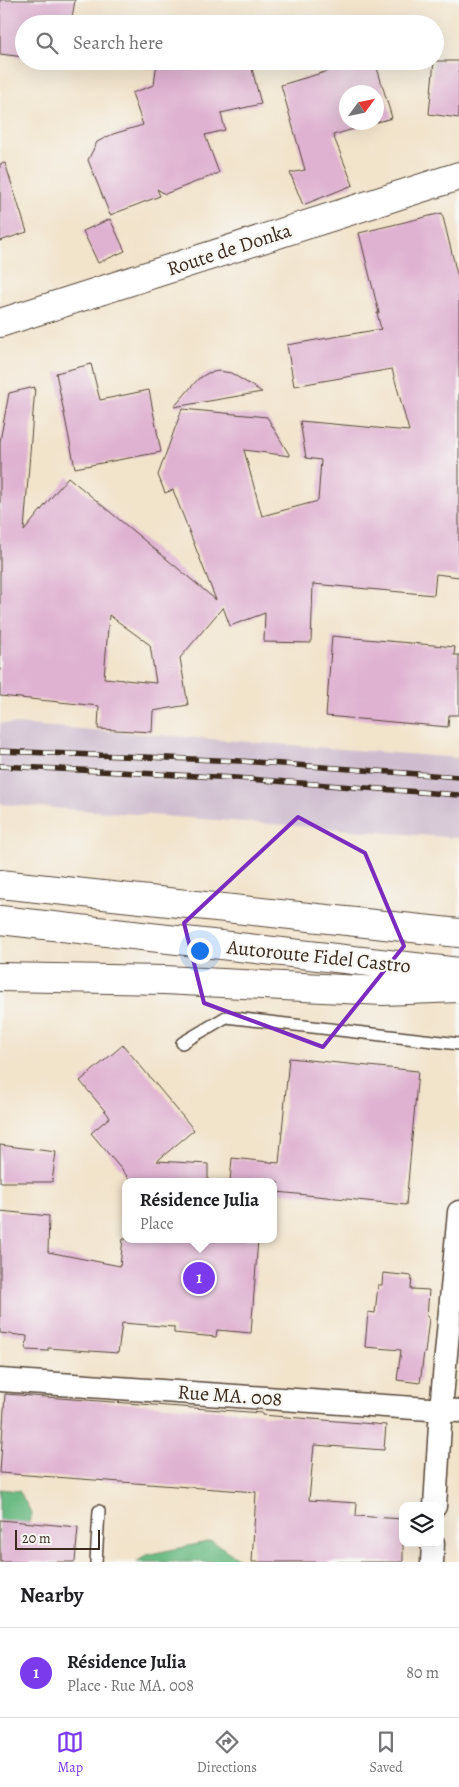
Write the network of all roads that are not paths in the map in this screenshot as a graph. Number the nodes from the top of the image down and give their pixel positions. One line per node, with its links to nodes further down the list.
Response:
1 (459, 176): 2 (main road, Route de Donka)
2 (0, 323)
3 (0, 884): 5 (main road, Autoroute Fidel Castro)
4 (0, 920): 6 (main road, Autoroute Fidel Castro)
5 (459, 933)
6 (459, 972)
7 (0, 977): 8 (main road)
8 (459, 988)
9 (182, 1043): 10 (lane)
10 (459, 1044)
11 (459, 1212): 13 (street)
12 (0, 1380): 13 (street, Rue MA. 008)
13 (450, 1410): 14 (street)
14 (436, 1502)
15 (99, 1511): 17 (lane)
16 (433, 1547): 18 (street)
17 (96, 1562)
18 (432, 1562)

